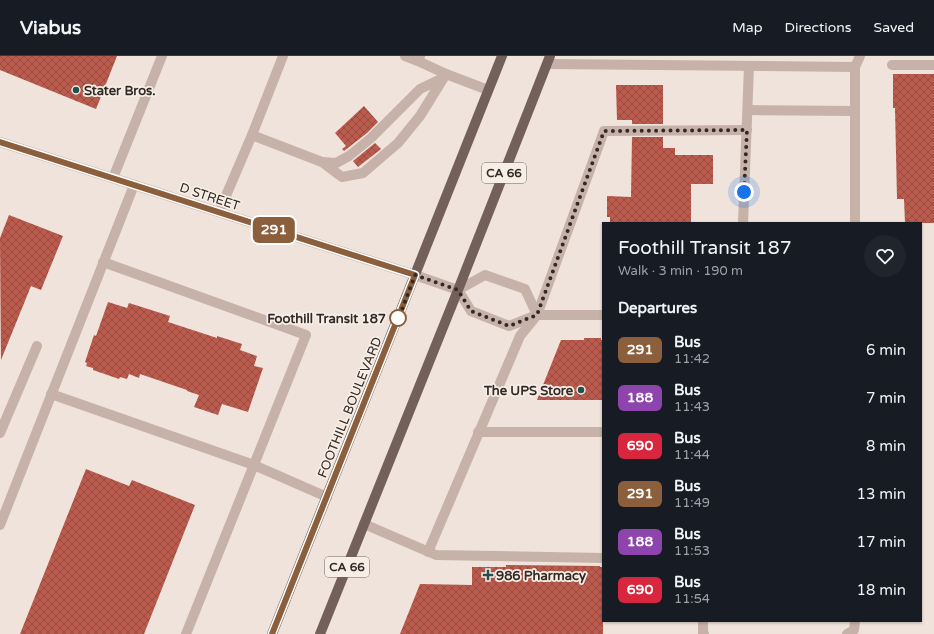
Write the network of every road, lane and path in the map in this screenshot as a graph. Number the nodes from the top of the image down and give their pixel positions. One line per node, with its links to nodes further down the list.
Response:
1 (162, 56): 20 (street)
2 (283, 56): 17 (street)
3 (405, 56): 6 (street)
4 (502, 56): 13 (main road, FOOTHILL BOULEVARD)
5 (860, 56): 11 (street)
6 (419, 59): 12 (street)
7 (548, 60): 10 (street); 27 (main road, CA 66)
8 (892, 65): 9 (street)
9 (934, 65)
10 (749, 66): 11 (street); 14 (street)
11 (854, 67): 15 (street)
12 (444, 76): 13 (street); 19 (street); 19 (street)
13 (488, 90): 26 (main road, FOOTHILL BOULEVARD)
14 (748, 110): 15 (street); 16 (street)
15 (854, 111): 24 (street)
16 (747, 130): 23 (street); 28 (street)
17 (252, 135): 19 (street); 22 (street)
18 (0, 142): 20 (street, D STREET)
19 (322, 162)
20 (112, 178): 21 (street, D STREET)
21 (134, 185): 22 (street, D STREET); 25 (street)
22 (219, 212): 26 (street, D STREET)
23 (743, 222)
24 (855, 222)
25 (103, 262): 31 (street); 35 (street)
26 (415, 275): 27 (street, D STREET); 36 (main road, FOOTHILL BOULEVARD)
27 (458, 290): 28 (street); 28 (street); 37 (main road, CA 66)
28 (537, 315): 29 (street); 32 (street)
29 (602, 315)
30 (37, 346): 34 (street)
31 (51, 394): 35 (street); 38 (street)
32 (478, 432): 33 (street); 39 (street)
33 (602, 432)
34 (0, 434)
35 (254, 465): 36 (street); 43 (street)
36 (326, 497): 44 (main road, FOOTHILL BOULEVARD)
37 (364, 524): 39 (street); 45 (main road, CA 66)
38 (0, 525)
39 (428, 552): 40 (street)
40 (602, 558)
41 (703, 622): 46 (street)
42 (855, 622): 47 (street)
43 (186, 634)
44 (272, 634)
45 (320, 634)
46 (704, 634)
47 (847, 634)

